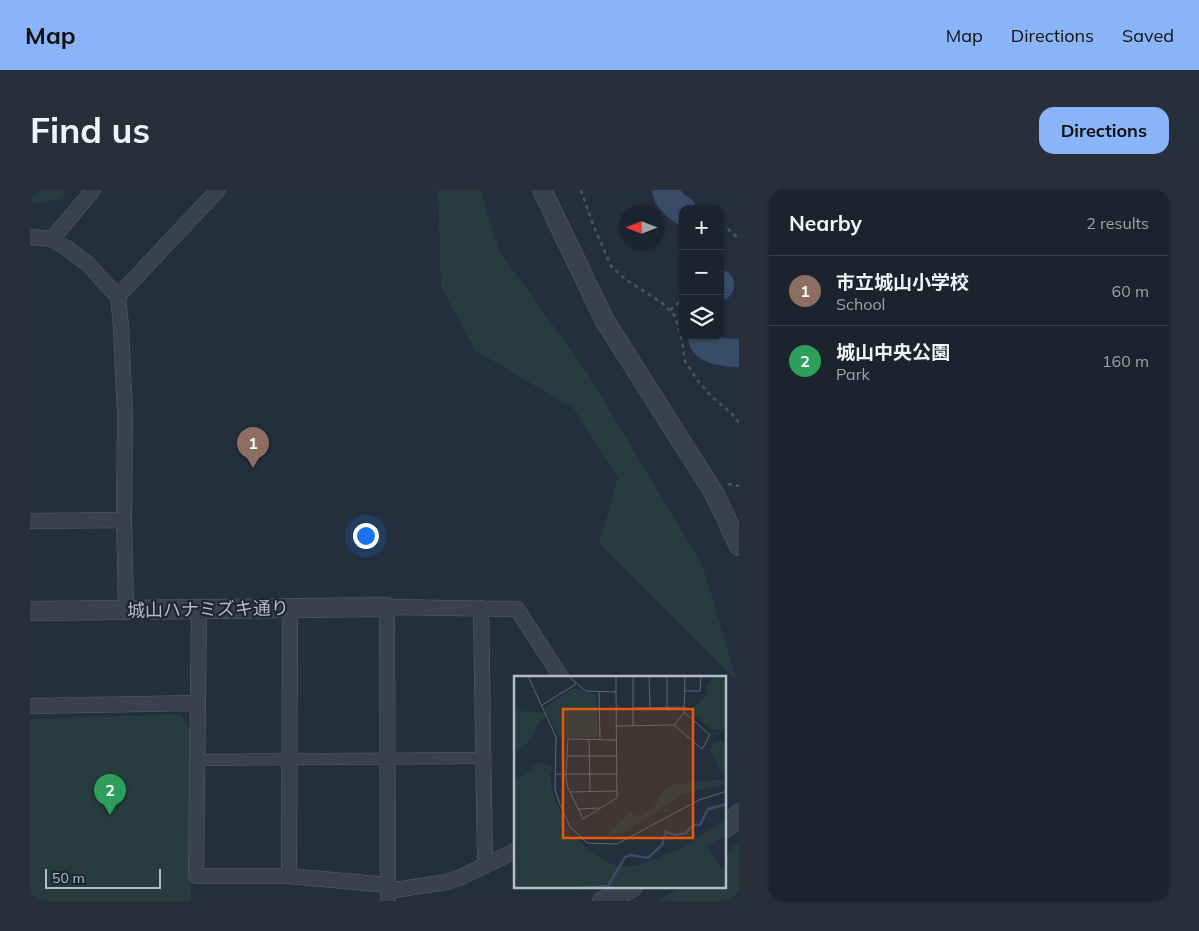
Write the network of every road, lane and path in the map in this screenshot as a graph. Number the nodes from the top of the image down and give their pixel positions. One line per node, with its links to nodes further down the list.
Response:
1 (94, 190): 7 (street)
2 (218, 190): 9 (street)
3 (542, 190): 15 (street)
4 (581, 190): 11 (path)
5 (724, 230): 8 (path)
6 (30, 237): 7 (street)
7 (52, 239): 9 (street)
8 (739, 239)
9 (118, 296): 13 (street)
10 (679, 302): 11 (path)
11 (670, 310): 12 (path)
12 (739, 423)
13 (124, 520): 14 (street); 20 (street)
14 (30, 521)
15 (739, 546)
16 (387, 607): 17 (street, 城山ハナミズキ通り); 18 (street); 27 (street)
17 (290, 608): 19 (street, 城山ハナミズキ通り); 26 (street)
18 (480, 608): 22 (street); 25 (street)
19 (199, 609): 20 (street, 城山ハナミズキ通り); 23 (street)
20 (126, 610): 21 (street, 城山ハナミズキ通り)
21 (30, 611)
22 (560, 676)
23 (198, 703): 24 (street); 28 (street)
24 (30, 706)
25 (483, 758): 27 (street); 32 (street)
26 (290, 759): 27 (street); 28 (street); 33 (street)
27 (387, 759): 35 (street)
28 (198, 760): 33 (street)
29 (739, 813): 30 (street)
30 (726, 827)
31 (514, 852): 32 (street)
32 (485, 866): 35 (street)
33 (289, 876): 35 (street)
34 (631, 888): 36 (street)
35 (388, 892)
36 (602, 901)

